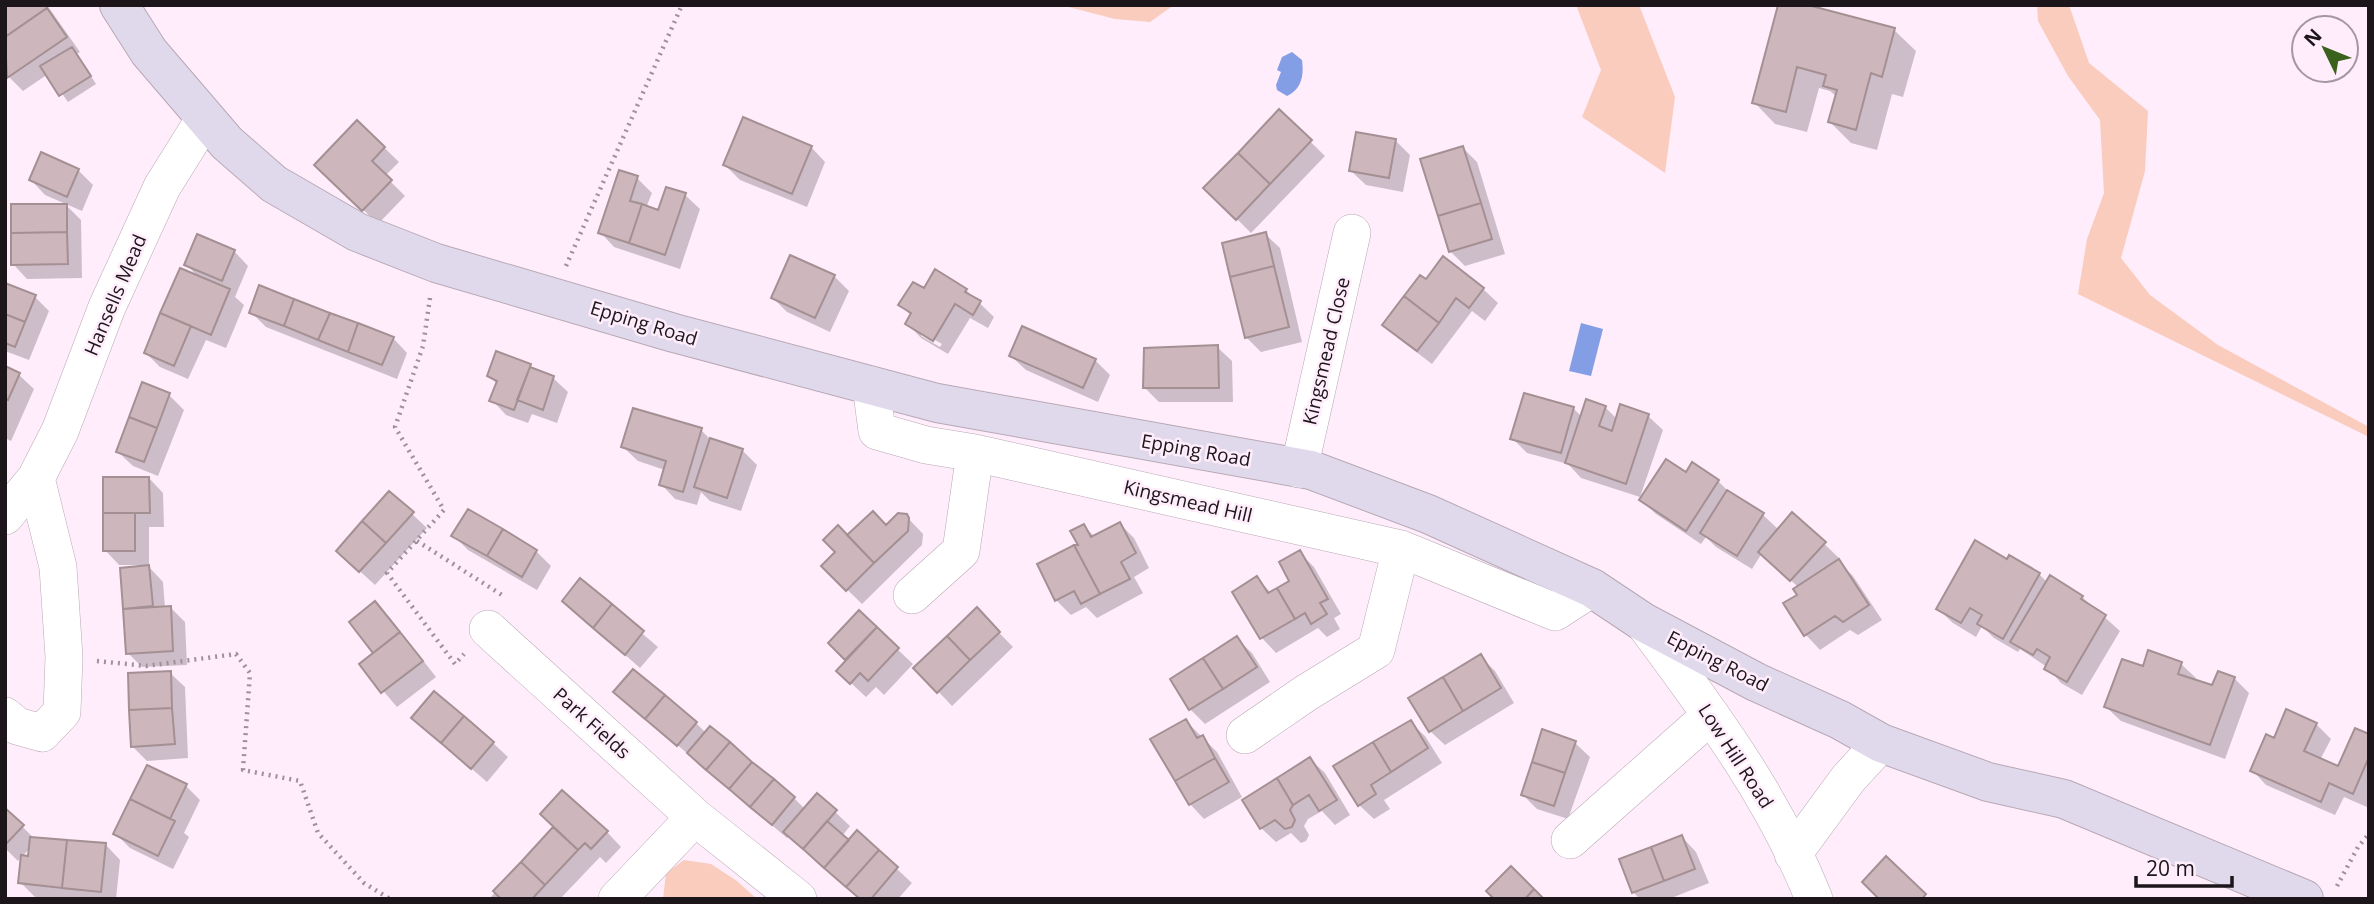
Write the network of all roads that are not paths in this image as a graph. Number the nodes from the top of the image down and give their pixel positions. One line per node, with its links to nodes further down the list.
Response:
1 (119, 5): 2 (main road, Epping Road)
2 (205, 118): 4 (main road, Epping Road); 7 (street, Hansells Mead)
3 (1352, 233): 6 (street, Kingsmead Close)
4 (871, 386): 5 (street, Kingsmead Hill); 6 (main road, Epping Road)
5 (975, 453): 9 (street, Kingsmead Hill); 11 (street)
6 (1299, 469): 10 (main road, Epping Road)
7 (36, 478): 8 (street, Hansells Mead); 15 (street)
8 (5, 516)
9 (1401, 549): 10 (street, Kingsmead Hill); 16 (street)
10 (1592, 588): 12 (main road, Epping Road)
11 (912, 595)
12 (1643, 622): 14 (street, Low Hill Road); 17 (main road, Epping Road)
13 (488, 629): 18 (street, Park Fields)
14 (1711, 715): 19 (street); 20 (street, Low Hill Road)
15 (5, 716)
16 (1245, 735)
17 (1881, 743): 20 (street); 21 (main road, Epping Road)
18 (695, 817): 22 (street); 24 (street, Park Fields)
19 (1570, 839)
20 (1793, 854): 23 (street, Low Hill Road)
21 (2320, 894)
22 (628, 895)
23 (1802, 895)
24 (798, 899)

